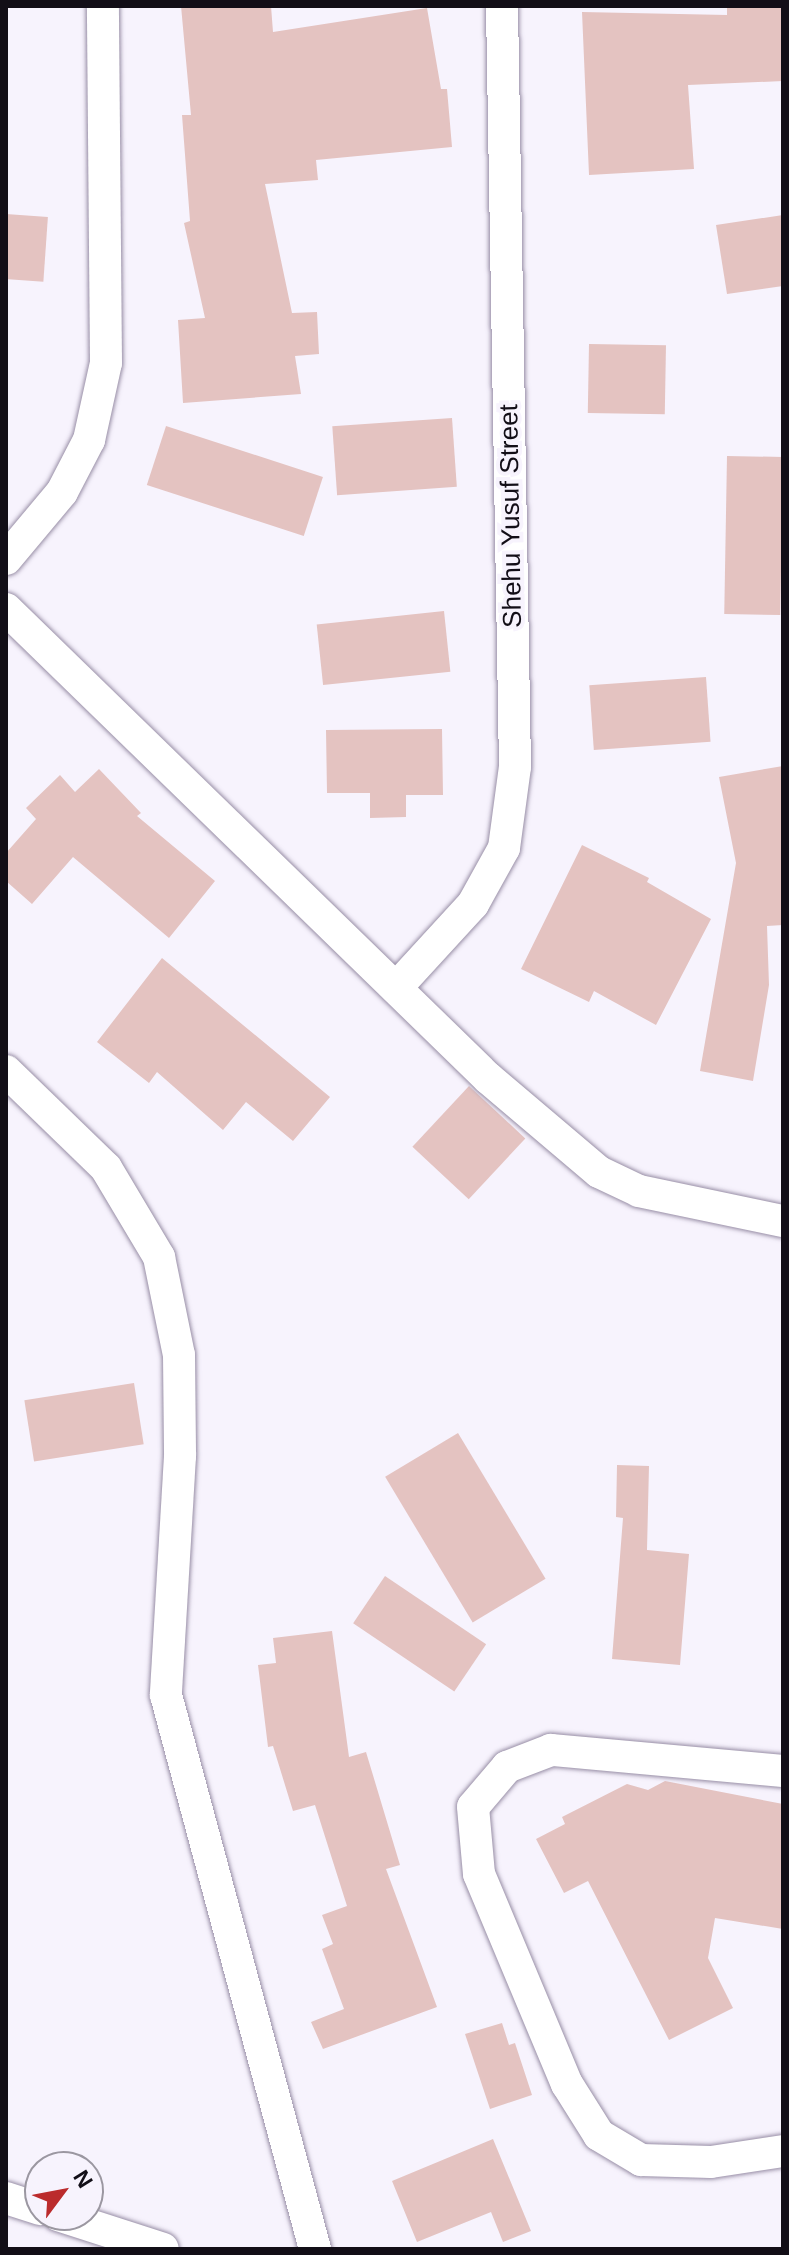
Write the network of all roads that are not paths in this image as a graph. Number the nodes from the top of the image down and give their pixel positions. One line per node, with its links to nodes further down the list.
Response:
1 (103, 6): 3 (street)
2 (502, 6): 5 (street, Shehu Yusuf Street)
3 (6, 559)
4 (6, 609): 5 (street)
5 (396, 988): 7 (street)
6 (6, 1071): 12 (street)
7 (783, 1221)
8 (783, 1771): 9 (street)
9 (783, 2151)
10 (104, 2230): 11 (street)
11 (163, 2249)
12 (315, 2249)

